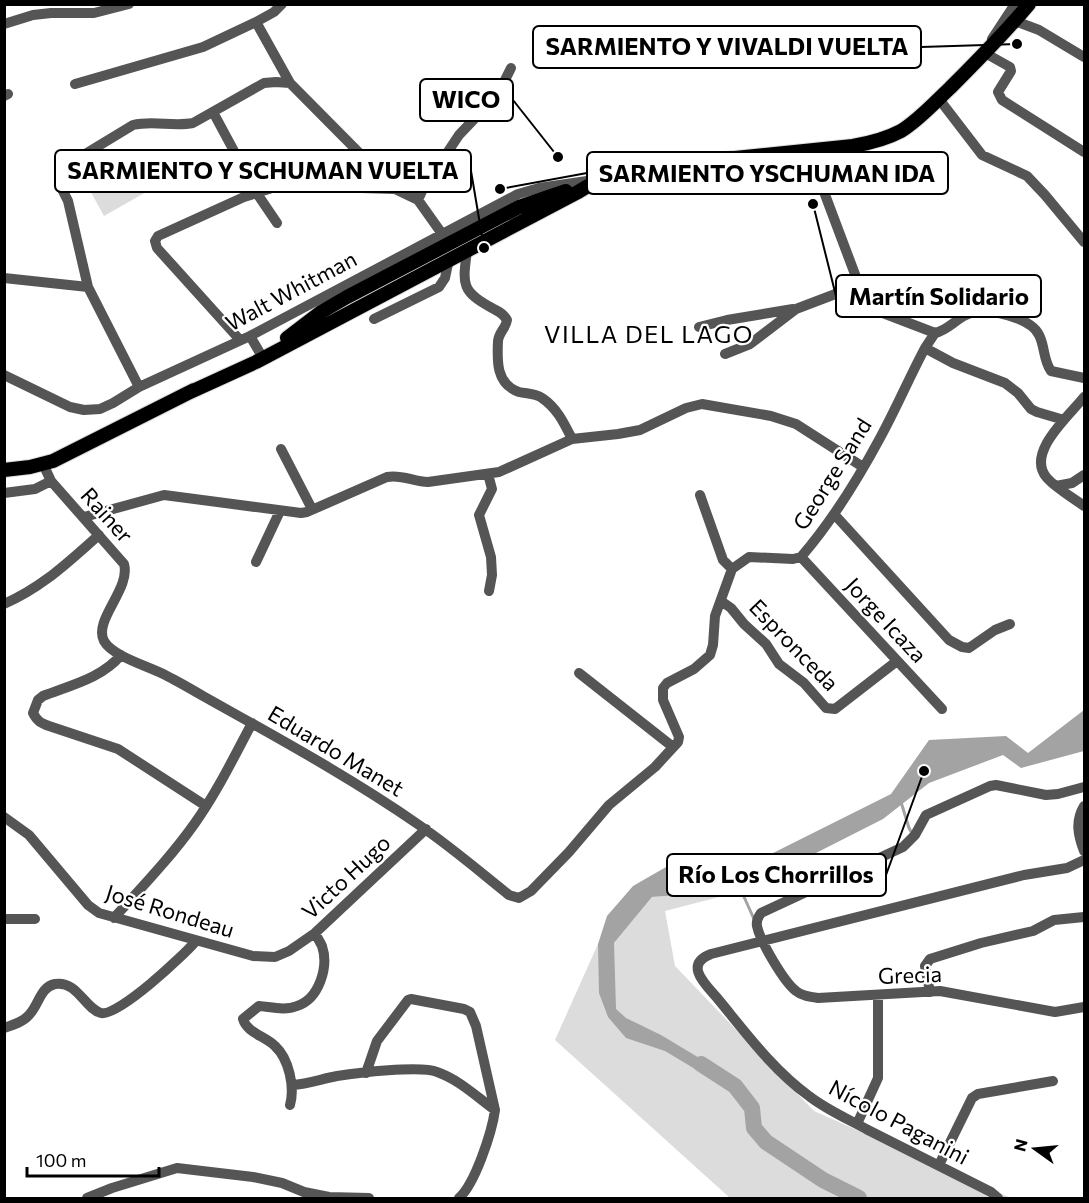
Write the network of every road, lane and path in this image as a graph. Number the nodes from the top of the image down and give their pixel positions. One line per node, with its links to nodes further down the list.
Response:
1 (129, 4): 7 (street)
2 (282, 4): 6 (street)
3 (1015, 4): 8 (street)
4 (1029, 4): 5 (main road)
5 (1015, 21): 8 (main road); 9 (street)
6 (256, 22): 11 (street); 12 (street)
7 (5, 24)
8 (982, 56): 13 (main road); 15 (street)
9 (1084, 57)
10 (511, 68): 20 (street)
11 (290, 83): 14 (street); 18 (street)
12 (75, 84)
13 (939, 99): 16 (main road); 23 (street)
14 (213, 112): 19 (street); 28 (street)
15 (1083, 148)
16 (809, 152): 17 (main road); 27 (street)
17 (595, 181): 22 (main road); 24 (main road)
18 (395, 189): 19 (street); 20 (street)
19 (256, 192): 21 (street); 34 (street)
20 (418, 200): 22 (street)
21 (277, 223)
22 (445, 239): 24 (main road); 30 (main road); 34 (street, Walt Whitman); 36 (main road)
23 (1084, 242)
24 (466, 250): 25 (main road); 44 (street)
25 (449, 259): 30 (main road); 31 (street)
26 (4, 278): 28 (street)
27 (860, 285): 29 (street); 33 (street)
28 (88, 287): 40 (street)
29 (796, 309): 32 (street); 37 (street)
30 (353, 311): 41 (main road)
31 (374, 319)
32 (699, 327)
33 (935, 333): 35 (street, George Sand); 39 (street)
34 (245, 338): 36 (street); 40 (street, Walt Whitman)
35 (925, 348): 43 (street); 47 (street, George Sand)
36 (260, 353): 41 (main road)
37 (725, 354)
38 (4, 375): 40 (street, Walt Whitman)
39 (1084, 378)
40 (139, 387)
41 (186, 394): 46 (main road)
42 (1084, 397): 43 (street)
43 (1064, 420): 52 (street)
44 (572, 439): 47 (street); 49 (street)
45 (281, 449): 56 (street)
46 (43, 464): 48 (main road); 51 (street, Rainer)
47 (863, 467): 58 (street, George Sand)
48 (4, 470)
49 (488, 474): 56 (street); 64 (street)
50 (1084, 475): 52 (street)
51 (51, 481): 53 (street); 59 (street, Rainer)
52 (1056, 486): 55 (street)
53 (4, 494)
54 (700, 495): 63 (street)
55 (1084, 506)
56 (312, 509): 57 (street)
57 (280, 511): 59 (street); 62 (street)
58 (834, 514): 61 (street, George Sand); 67 (street)
59 (84, 517): 60 (street, Rainer)
60 (99, 535): 66 (street); 68 (street, Rainer)
61 (801, 557): 63 (street, George Sand); 69 (street, Jorge Icaza)
62 (256, 562)
63 (732, 570): 65 (street)
64 (489, 591)
65 (721, 601): 69 (street, Espronceda); 73 (street)
66 (4, 604)
67 (1010, 624)
68 (121, 655): 72 (street, Eduardo Manet); 75 (street)
69 (897, 661): 71 (street, Jorge Icaza)
70 (579, 673): 73 (street)
71 (942, 709)
72 (252, 723): 75 (street); 78 (street, Eduardo Manet)
73 (674, 747): 78 (street, Eduardo Manet)
74 (1084, 787): 87 (street)
75 (206, 806): 82 (street)
76 (1084, 806): 79 (street)
77 (4, 817): 82 (street, José Rondeau)
78 (426, 829): 85 (street, Victo Hugo)
79 (1084, 850)
80 (1084, 860): 87 (street)
81 (1084, 917): 89 (street)
82 (114, 918): 86 (street, José Rondeau)
83 (4, 919): 84 (street)
84 (35, 919)
85 (315, 933): 88 (street, Victo Hugo); 95 (street)
86 (196, 941): 88 (street, José Rondeau); 92 (street)
87 (763, 941): 90 (street, Grecia); 98 (street, Nícolo Paganini)
88 (290, 951)
89 (930, 992): 90 (street, Grecia); 91 (street, Grecia)
90 (878, 995): 98 (street)
91 (1084, 1007)
92 (4, 1028)
93 (366, 1073): 95 (street); 97 (street); 97 (street)
94 (1053, 1081): 99 (street)
95 (292, 1085): 96 (street)
96 (290, 1105)
97 (495, 1110): 103 (street)
98 (857, 1124): 99 (street, Nícolo Paganini)
99 (939, 1165): 104 (street, Nícolo Paganini)
100 (304, 1195): 101 (street); 102 (street)
101 (87, 1198)
102 (369, 1198)
103 (459, 1198)
104 (998, 1198)

